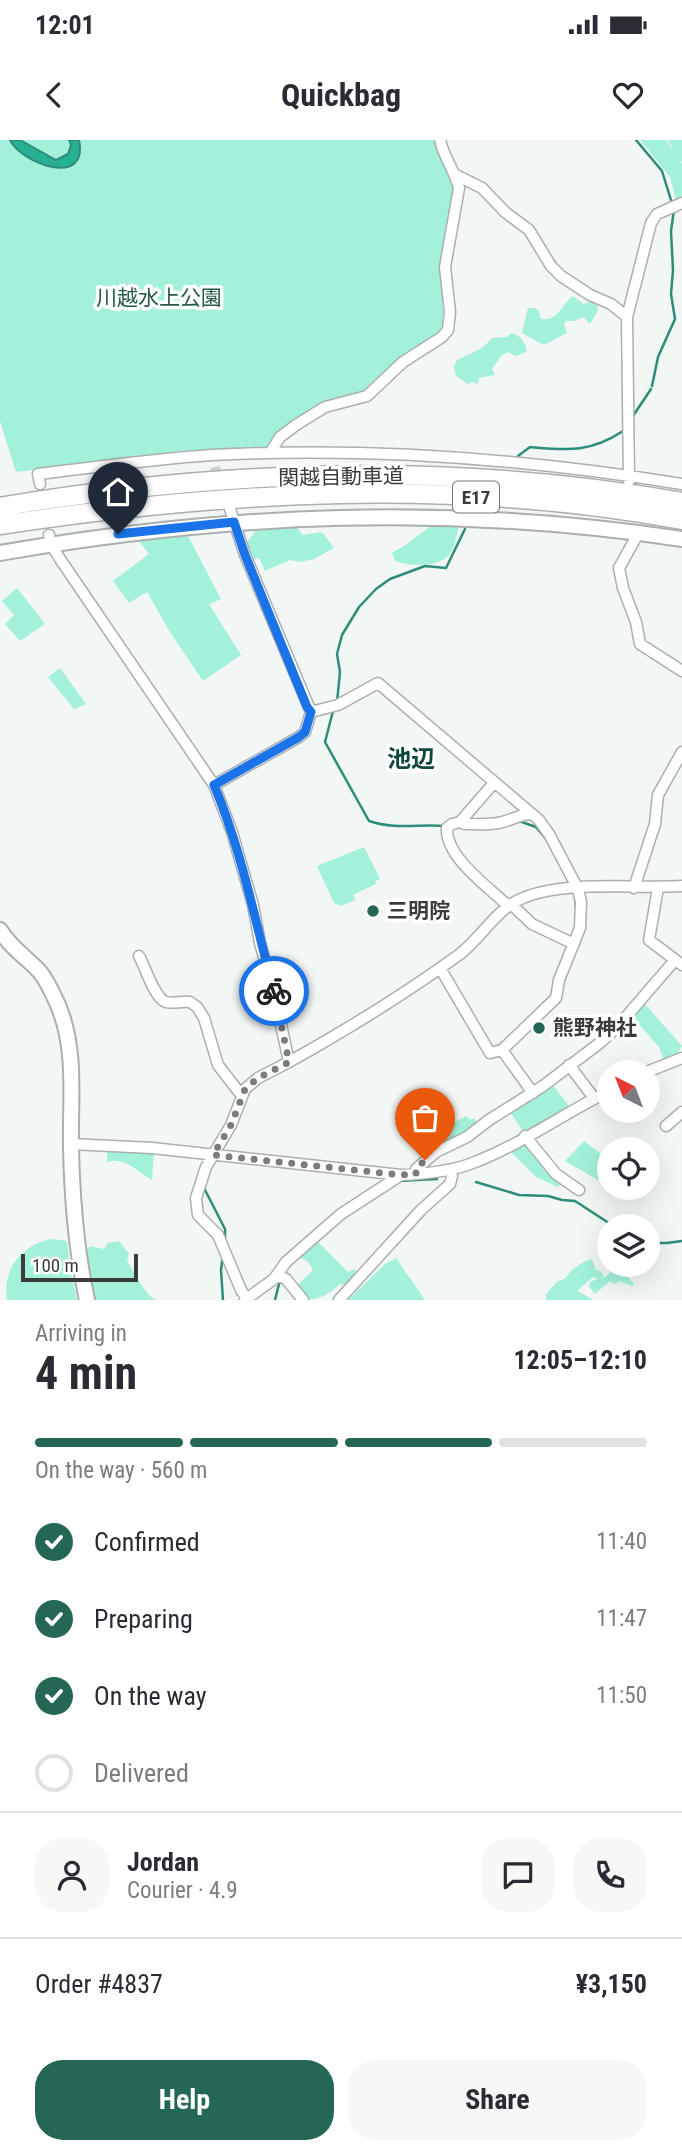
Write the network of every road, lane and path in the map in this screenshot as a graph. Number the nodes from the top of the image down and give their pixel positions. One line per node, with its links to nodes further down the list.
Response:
1 (440, 140): 2 (street)
2 (456, 175): 4 (street); 5 (street)
3 (682, 202): 4 (street)
4 (627, 317): 8 (street)
5 (270, 453): 6 (street); 8 (street)
6 (210, 456): 7 (street); 9 (street)
7 (215, 467)
8 (629, 478): 10 (street)
9 (40, 484)
10 (682, 484)
11 (682, 502): 12 (highway, 関越自動車道 / E17)
12 (0, 507)
13 (232, 516): 16 (street); 18 (street); 21 (street)
14 (682, 520): 15 (highway, 関越自動車道 / E17)
15 (0, 525)
16 (632, 529): 17 (street); 20 (street)
17 (682, 539)
18 (50, 540): 19 (street); 24 (street)
19 (0, 553)
20 (682, 671)
21 (311, 712): 23 (street); 24 (street)
22 (682, 752): 28 (street)
23 (494, 784): 25 (street); 26 (street)
24 (214, 785): 39 (street)
25 (530, 814): 26 (street); 30 (street)
26 (460, 822): 31 (street)
27 (682, 886): 29 (street)
28 (634, 888): 29 (street); 30 (street)
29 (658, 888): 35 (street)
30 (578, 889): 31 (street); 33 (street)
31 (509, 905): 33 (street); 36 (street)
32 (0, 930): 49 (street)
33 (575, 944): 37 (street)
34 (139, 956): 43 (street)
35 (678, 963): 40 (street)
36 (440, 968): 37 (street); 39 (street)
37 (502, 1050): 42 (street)
38 (682, 1058): 41 (street)
39 (289, 1062): 43 (street)
40 (569, 1065): 42 (street); 45 (street)
41 (660, 1067)
42 (533, 1093): 52 (street)
43 (242, 1097): 50 (street)
44 (597, 1097): 45 (street)
45 (594, 1098): 48 (street)
46 (682, 1112): 47 (street)
47 (666, 1126)
48 (525, 1136): 51 (street); 54 (street)
49 (71, 1144): 50 (street); 56 (street)
50 (216, 1155): 53 (street); 57 (street)
51 (450, 1170): 52 (street); 59 (street)
52 (416, 1174): 53 (street)
53 (401, 1175): 55 (street)
54 (579, 1190)
55 (277, 1275): 57 (street); 58 (street)
56 (86, 1300)
57 (247, 1300)
58 (303, 1300)
59 (339, 1300)

